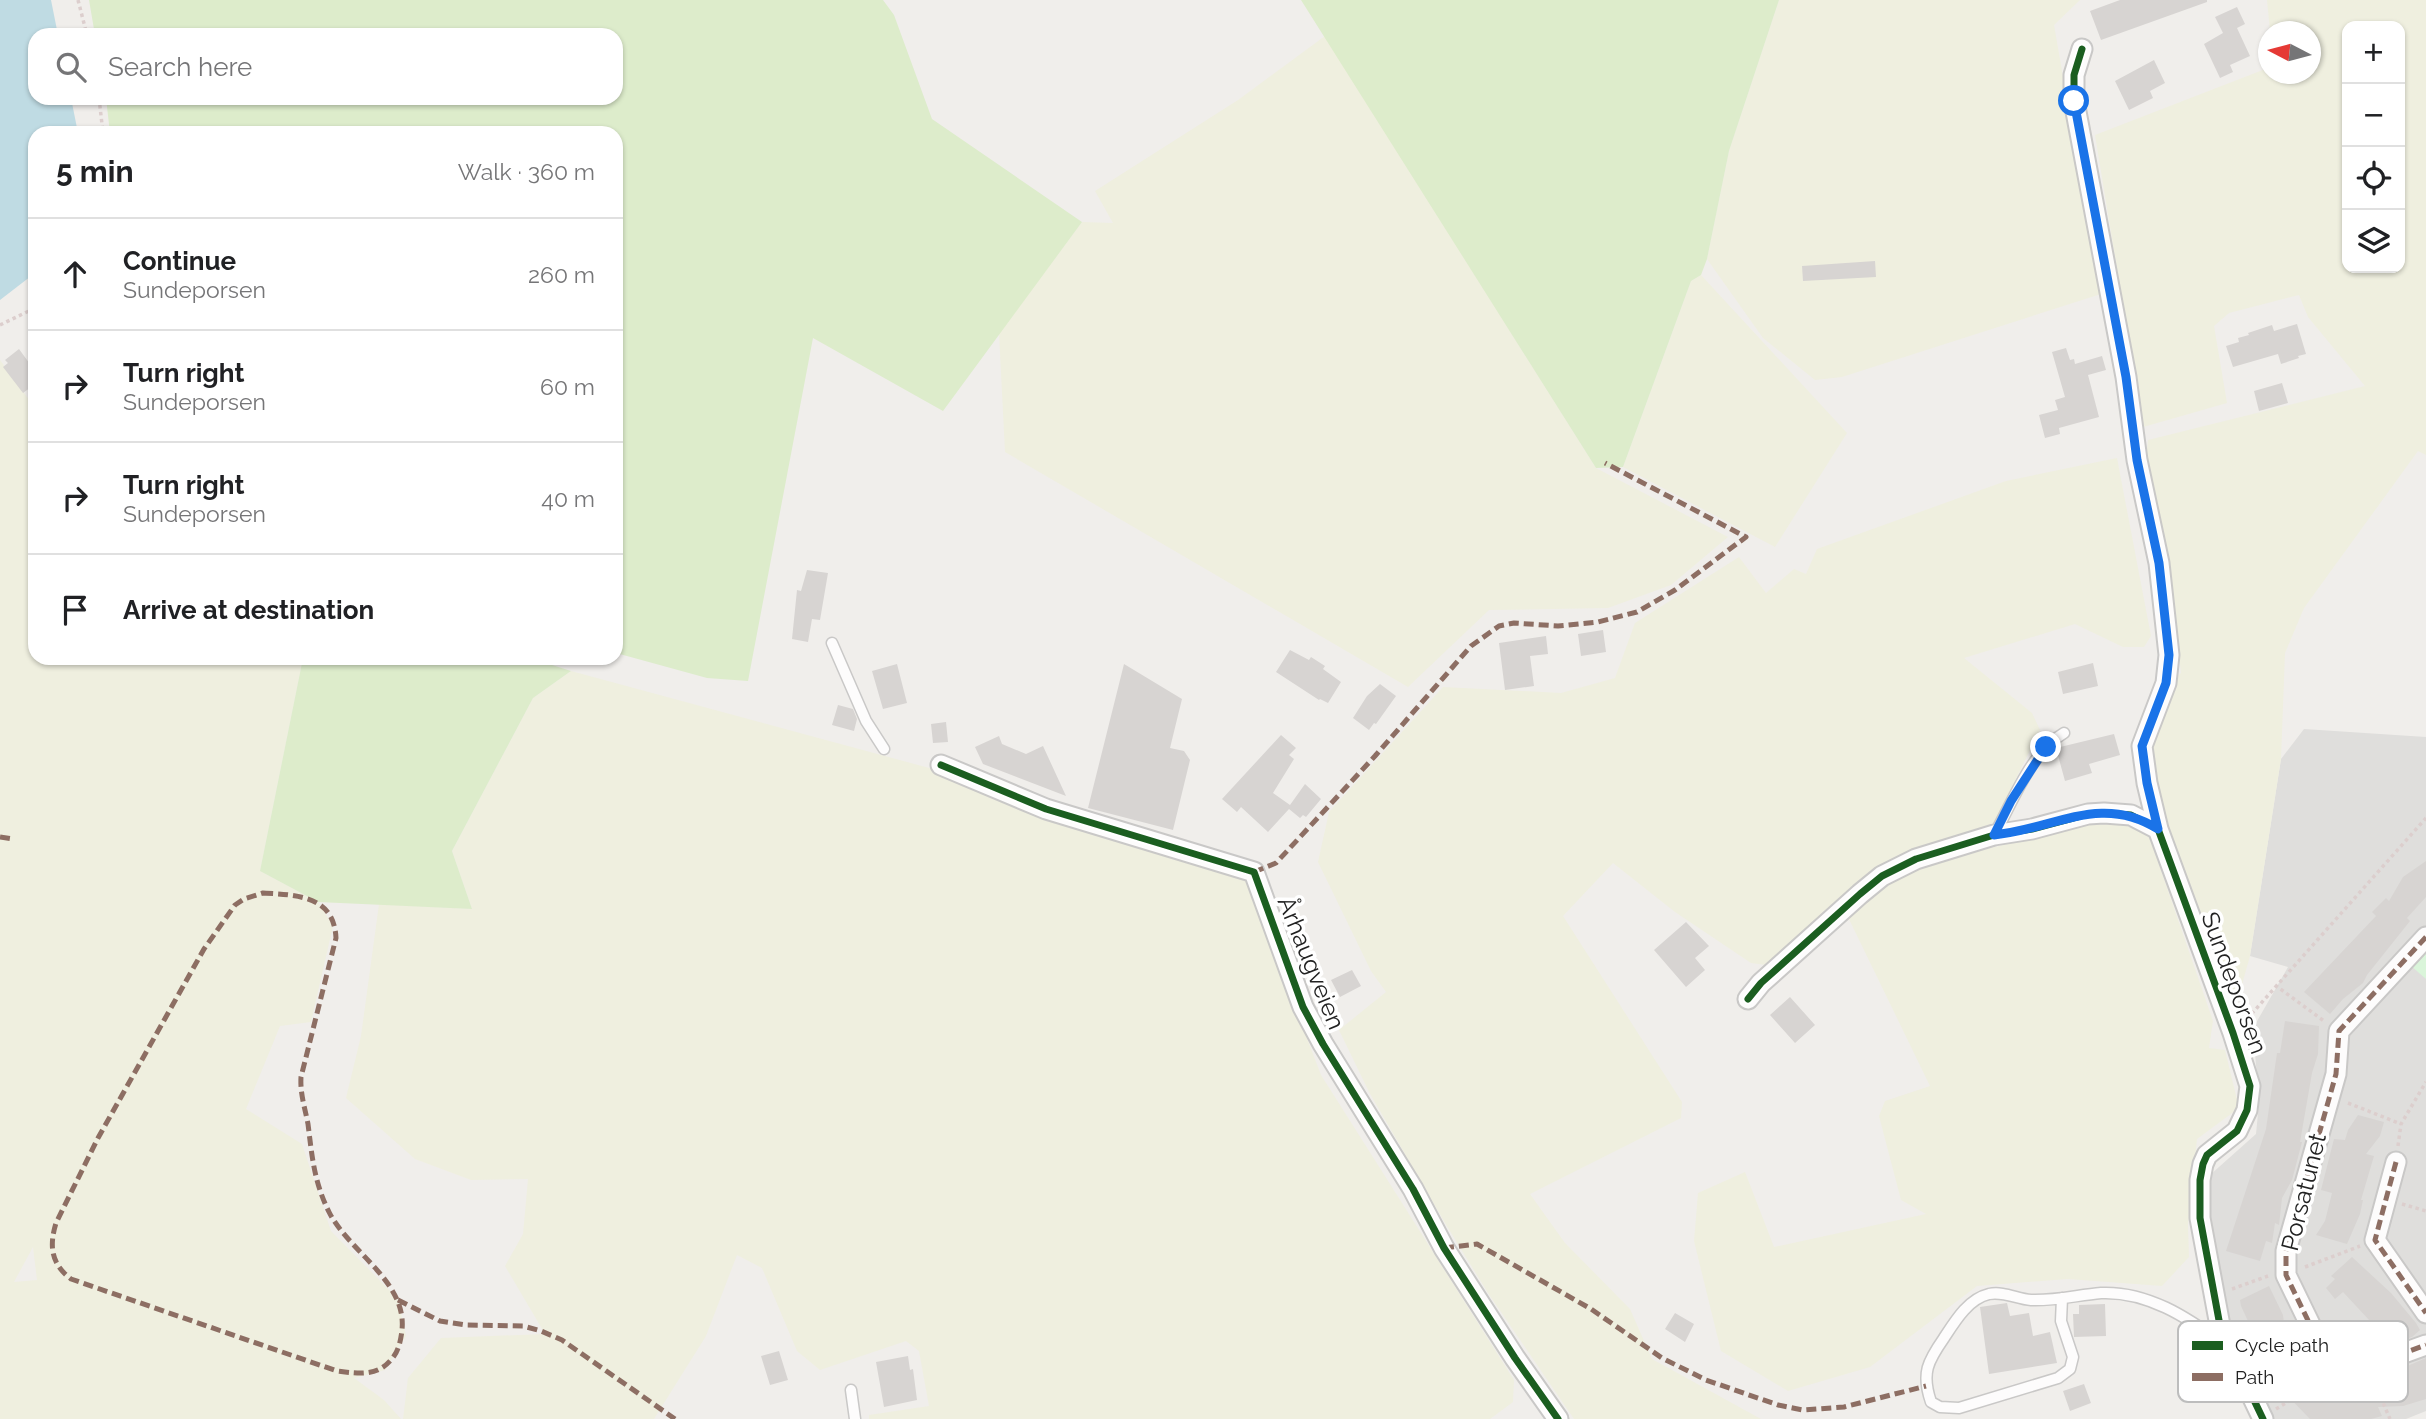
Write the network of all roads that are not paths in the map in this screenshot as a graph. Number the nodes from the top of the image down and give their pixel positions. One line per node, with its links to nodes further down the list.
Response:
1 (2082, 50): 6 (street, Sundeporsen)
2 (832, 643): 4 (lane)
3 (2064, 733): 7 (lane)
4 (884, 749)
5 (941, 765): 22 (street, Århaugveien)
6 (2158, 829): 7 (street); 14 (street, Sundeporsen)
7 (1994, 835): 9 (street)
8 (2426, 937): 15 (street, Porsatunet)
9 (1748, 999)
10 (2396, 1162): 12 (street)
11 (2062, 1298): 11 (lane, Sundeporsen); 13 (lane, Sundeporsen)
12 (2426, 1312)
13 (2190, 1321)
14 (2219, 1321)
15 (2308, 1321)
16 (2426, 1345): 17 (street, Porsatunet)
17 (2408, 1352)
18 (851, 1390): 21 (lane)
19 (2255, 1402): 20 (street, Sundeporsen)
20 (2263, 1418)
21 (855, 1419)
22 (1558, 1419)

